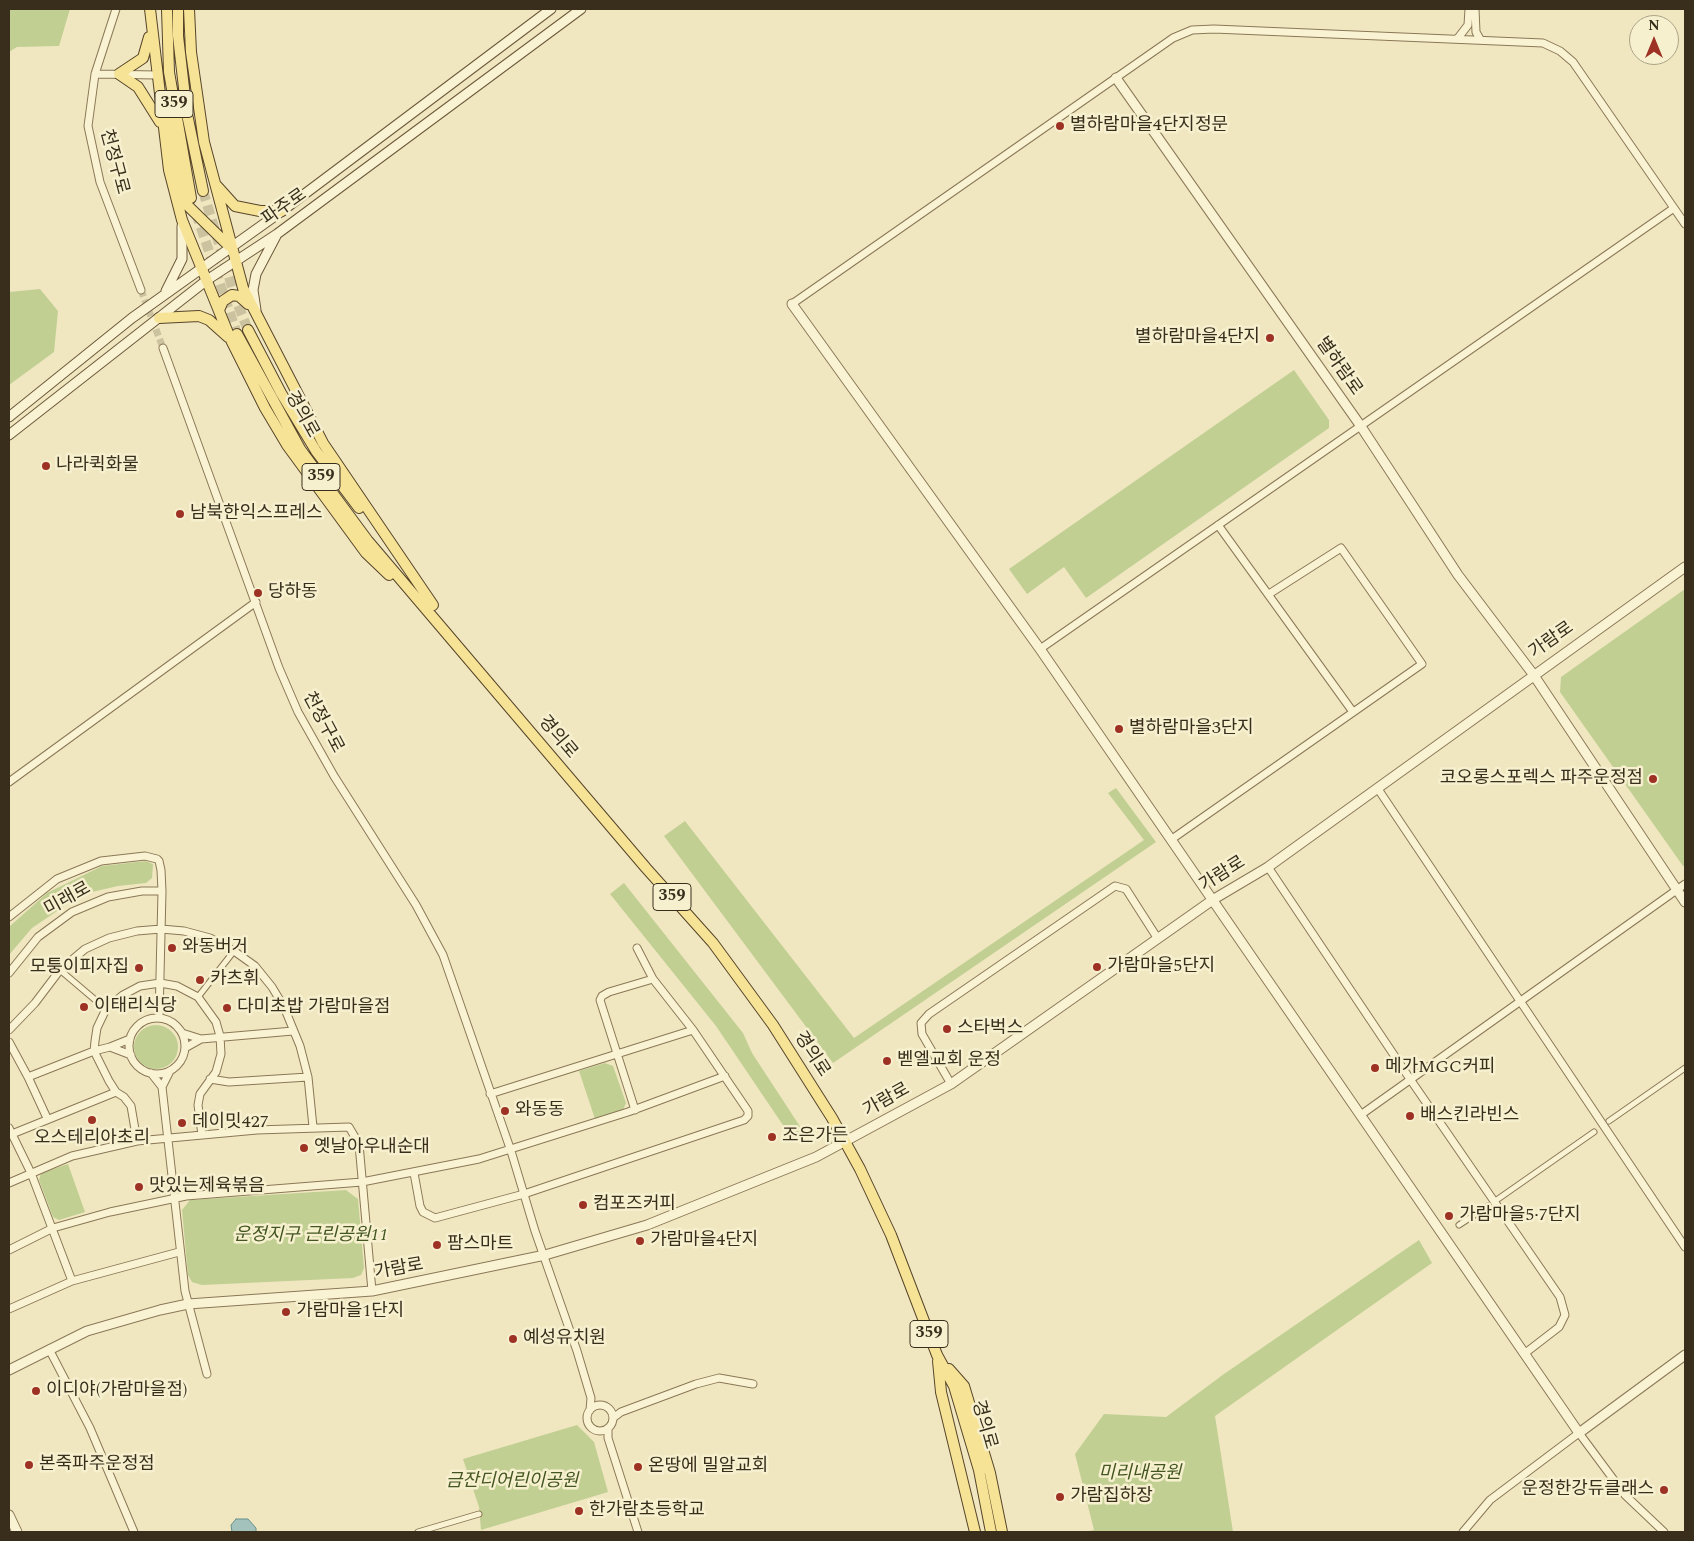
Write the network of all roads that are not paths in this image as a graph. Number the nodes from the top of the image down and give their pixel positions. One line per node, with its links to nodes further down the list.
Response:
1 (116, 9): 13 (street, 천정구로)
2 (150, 9): 10 (main road, 359)
3 (167, 9): 20 (main road, 359)
4 (178, 9): 19 (main road, 359)
5 (189, 9): 18 (main road)
6 (551, 9): 22 (street, 파주로)
7 (581, 9): 25 (street, 파주로)
8 (1468, 9): 11 (street)
9 (1475, 9): 12 (street)
10 (151, 29): 14 (main road); 15 (main road, 359)
11 (1458, 38): 12 (street); 16 (street)
12 (1480, 39): 21 (street)
13 (95, 74): 14 (street); 30 (street, 천정구로)
14 (119, 74): 15 (street); 17 (main road)
15 (157, 75): 17 (main road, 359); 26 (main road)
16 (1116, 78): 32 (street); 40 (street, 별하람로)
17 (162, 127): 23 (main road, 359)
18 (213, 180): 22 (main road); 26 (main road)
19 (203, 191)
20 (191, 198)
21 (1674, 208): 24 (street); 40 (street)
22 (282, 211): 26 (street, 파주로)
23 (182, 220): 28 (main road, 경의로); 31 (street)
24 (1685, 224)
25 (277, 234): 27 (street, 파주로); 34 (street)
26 (231, 248): 27 (main road); 28 (street, 파주로)
27 (235, 261): 29 (street, 파주로); 34 (main road)
28 (202, 268): 29 (main road, 경의로); 31 (street, 파주로)
29 (207, 280): 33 (main road, 경의로); 35 (street, 파주로)
30 (141, 290)
31 (165, 294): 39 (street, 파주로)
32 (792, 304): 47 (street)
33 (219, 310): 34 (main road); 37 (main road, 경의로)
34 (257, 313): 46 (main road)
35 (159, 318): 37 (main road); 41 (street, 파주로)
36 (248, 330): 46 (main road, 경의로 / 359)
37 (234, 336): 46 (main road, 경의로 / 359)
38 (163, 348): 45 (street, 천정구로)
39 (9, 417)
40 (1360, 425): 42 (street); 48 (street, 별하람로)
41 (9, 436)
42 (1218, 524): 44 (street); 47 (street)
43 (1685, 567): 48 (street, 가람로)
44 (1269, 594): 49 (street); 49 (street)
45 (256, 602): 50 (street); 96 (street, 천정구로)
46 (428, 607): 107 (main road, 경의로 / 359)
47 (1040, 649): 52 (street)
48 (1533, 674): 51 (street, 가람로); 55 (street, 별하람로)
49 (1353, 712): 52 (street)
50 (9, 782)
51 (1378, 789): 53 (street, 가람로); 69 (street)
52 (1172, 839): 57 (street)
53 (1268, 866): 57 (street, 가람로); 92 (street)
54 (1685, 884): 55 (street)
55 (1677, 890): 58 (street, 별하람로); 69 (street)
56 (162, 891): 59 (street); 60 (street); 65 (street, 미래로)
57 (1214, 899): 61 (street, 가람로); 98 (street)
58 (1685, 902)
59 (9, 917)
60 (161, 929): 63 (street); 64 (street); 67 (street)
61 (1158, 939): 93 (street, 가람로); 93 (street)
62 (637, 948): 66 (street)
63 (234, 951): 68 (street); 74 (street)
64 (60, 970): 70 (street); 72 (street)
65 (9, 973)
66 (653, 979): 73 (street); 83 (street)
67 (160, 983): 68 (street); 70 (street); 71 (street)
68 (198, 997): 76 (street)
69 (1519, 1002): 92 (street); 119 (street)
70 (106, 1009): 82 (street)
71 (160, 1018): 75 (street); 77 (street)
72 (9, 1030)
73 (693, 1030): 83 (street); 88 (street)
74 (294, 1031): 76 (street); 90 (street)
75 (182, 1033): 78 (street); 81 (street)
76 (220, 1036): 78 (street); 91 (street)
77 (130, 1039): 80 (street); 84 (street)
78 (201, 1039): 81 (street)
79 (9, 1042): 89 (street)
80 (110, 1047): 82 (street); 84 (street)
81 (185, 1048): 86 (street)
82 (94, 1051): 89 (street); 95 (street)
83 (616, 1054): 96 (street); 97 (street)
84 (130, 1055): 87 (street)
85 (1685, 1068): 100 (street)
86 (170, 1071): 87 (street); 94 (street)
87 (151, 1073): 94 (street)
88 (725, 1076): 97 (street); 113 (street)
89 (28, 1077): 99 (street)
90 (308, 1077): 91 (street); 101 (street)
91 (210, 1078): 104 (street)
92 (1410, 1079): 98 (street); 128 (street)
93 (951, 1084): 107 (street, 가람로)
94 (162, 1087): 105 (street)
95 (116, 1092): 99 (street); 106 (street)
96 (490, 1094): 108 (street, 천정구로)
97 (635, 1110): 108 (street)
98 (1362, 1114): 128 (street)
99 (47, 1118): 102 (street)
100 (1608, 1121)
101 (313, 1127): 104 (street); 111 (street)
102 (10, 1131): 109 (street)
103 (1594, 1132): 115 (street)
104 (202, 1135): 105 (street)
105 (169, 1138): 106 (street); 114 (street)
106 (137, 1141): 109 (street)
107 (846, 1142): 122 (street, 가람로); 129 (main road, 경의로 / 359)
108 (511, 1151): 110 (street); 113 (street, 천정구로)
109 (31, 1173): 112 (street); 118 (street)
110 (414, 1173): 111 (street); 113 (street)
111 (362, 1182): 114 (street); 124 (street)
112 (9, 1183)
113 (524, 1194): 122 (street, 천정구로)
114 (175, 1198): 118 (street); 121 (street)
115 (1498, 1199)
116 (1488, 1206): 117 (street)
117 (1459, 1225)
118 (53, 1228): 120 (street); 123 (street)
119 (1685, 1246)
120 (9, 1250)
121 (179, 1252): 123 (street); 125 (street)
122 (545, 1255): 124 (street, 가람로); 134 (street, 천정구로)
123 (72, 1281): 126 (street)
124 (372, 1291): 125 (street, 가람로)
125 (188, 1304): 127 (street, 가람로); 132 (street)
126 (9, 1309)
127 (49, 1349): 131 (street, 가람로); 147 (street)
128 (1524, 1354): 142 (street)
129 (937, 1355): 150 (main road); 151 (main road, 경의로 / 359); 152 (main road)
130 (1685, 1355): 142 (street)
131 (9, 1370)
132 (207, 1374)
133 (753, 1384): 138 (street)
134 (591, 1398): 135 (street); 136 (street)
135 (600, 1405): 136 (street); 137 (street)
136 (590, 1410): 141 (street)
137 (610, 1410): 138 (street); 139 (street)
138 (621, 1412): 139 (street)
139 (613, 1418): 140 (street)
140 (608, 1428): 141 (street); 143 (street)
141 (599, 1431): 143 (street)
142 (1579, 1434): 153 (street); 154 (street)
143 (608, 1438): 149 (street)
144 (479, 1514): 148 (street)
145 (9, 1515): 146 (street)
146 (17, 1532)
147 (134, 1532)
148 (418, 1532)
149 (638, 1532)
150 (975, 1532)
151 (991, 1532)
152 (1002, 1532)
153 (1463, 1532)
154 (1664, 1532)

